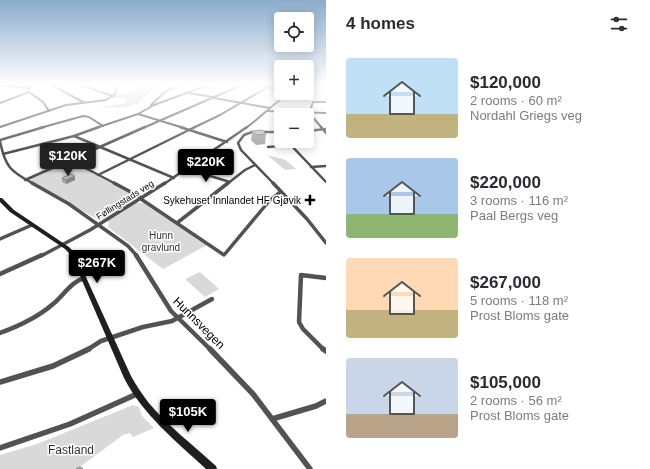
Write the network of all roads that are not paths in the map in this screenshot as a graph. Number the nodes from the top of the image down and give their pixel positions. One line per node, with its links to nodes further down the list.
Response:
1 (46, 106): 9 (street)
2 (63, 106): 9 (street)
3 (151, 106): 14 (street)
4 (194, 106): 16 (street)
5 (236, 106): 21 (street)
6 (258, 106): 8 (street)
7 (273, 106): 8 (street, Føllingstads veg)
8 (270, 108): 10 (street, Føllingstads veg)
9 (49, 110): 18 (street)
10 (267, 111): 11 (street); 19 (street, Føllingstads veg)
11 (274, 112)
12 (314, 113): 13 (street)
13 (326, 113)
14 (138, 114): 16 (street); 17 (street)
15 (314, 120): 22 (street)
16 (158, 121): 21 (street); 31 (street)
17 (103, 126): 27 (street); 28 (street)
18 (0, 127)
19 (246, 129): 24 (street); 29 (street, Føllingstads veg)
20 (326, 129): 22 (street)
21 (190, 130): 29 (street); 35 (street)
22 (322, 130): 23 (street); 26 (street)
23 (314, 131)
24 (252, 132): 25 (street); 37 (street)
25 (274, 132)
26 (326, 133)
27 (74, 136): 31 (street); 34 (street)
28 (0, 140): 34 (street, Hunnsvegen)
29 (227, 142): 40 (street, Føllingstads veg)
30 (274, 146): 32 (street)
31 (100, 147): 35 (street); 36 (street)
32 (268, 147)
33 (293, 148): 39 (street)
34 (2, 152): 43 (street, Hunnsvegen)
35 (130, 159): 41 (street); 42 (street)
36 (70, 160): 41 (street); 43 (street)
37 (255, 165): 44 (street); 46 (street)
38 (326, 166): 39 (street)
39 (311, 167): 45 (street)
40 (187, 169): 42 (street, Føllingstads veg); 44 (street)
41 (98, 175): 48 (street)
42 (174, 178): 48 (street, Føllingstads veg)
43 (25, 180): 50 (street, Hunnsvegen)
44 (230, 182): 49 (street)
45 (326, 182)
46 (280, 192): 49 (street); 53 (street)
47 (0, 199): 51 (main road)
48 (142, 199): 49 (street); 50 (street, Føllingstads veg)
49 (177, 223)
50 (99, 224): 54 (street, Føllingstads veg); 59 (street, Hunnsvegen)
51 (32, 225): 52 (street); 54 (main road)
52 (0, 239)
53 (326, 243)
54 (63, 246): 55 (street, Føllingstads veg); 56 (main road)
55 (0, 274)
56 (84, 278): 60 (street); 61 (main road)
57 (326, 278): 62 (street)
58 (212, 299): 59 (street)
59 (178, 318): 61 (street); 66 (street, Hunnsvegen)
60 (0, 333)
61 (110, 338): 63 (street); 64 (main road)
62 (326, 351)
63 (0, 382)
64 (137, 394): 67 (street); 68 (main road)
65 (326, 401): 66 (street)
66 (272, 419): 69 (street, Hunnsvegen)
67 (0, 448)
68 (213, 469)
69 (310, 469)

